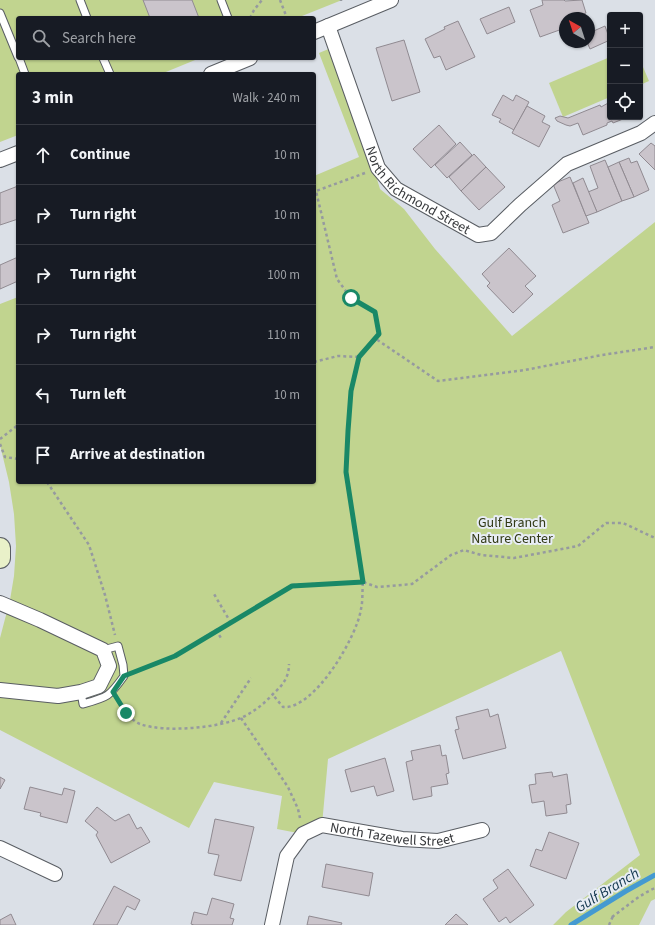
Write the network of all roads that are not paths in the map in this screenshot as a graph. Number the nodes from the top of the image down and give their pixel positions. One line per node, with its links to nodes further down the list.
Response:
1 (80, 0): 5 (lane)
2 (221, 0): 6 (lane)
3 (391, 0): 7 (street)
4 (0, 13): 9 (lane)
5 (86, 16)
6 (227, 16)
7 (328, 26): 8 (street); 16 (street, North Richmond Street)
8 (316, 31)
9 (16, 52)
10 (19, 60): 13 (lane)
11 (104, 60): 14 (lane)
12 (245, 60): 15 (street)
13 (24, 72)
14 (109, 72)
15 (216, 72)
16 (655, 122)
17 (16, 154): 18 (street)
18 (0, 160)
19 (0, 548): 20 (street)
20 (0, 558)
21 (0, 603): 22 (street)
22 (103, 650): 24 (street); 24 (lane)
23 (0, 690): 24 (street)
24 (81, 692)
25 (482, 830): 28 (street, North Tazewell Street)
26 (0, 848): 27 (street)
27 (55, 874)
28 (272, 925)

